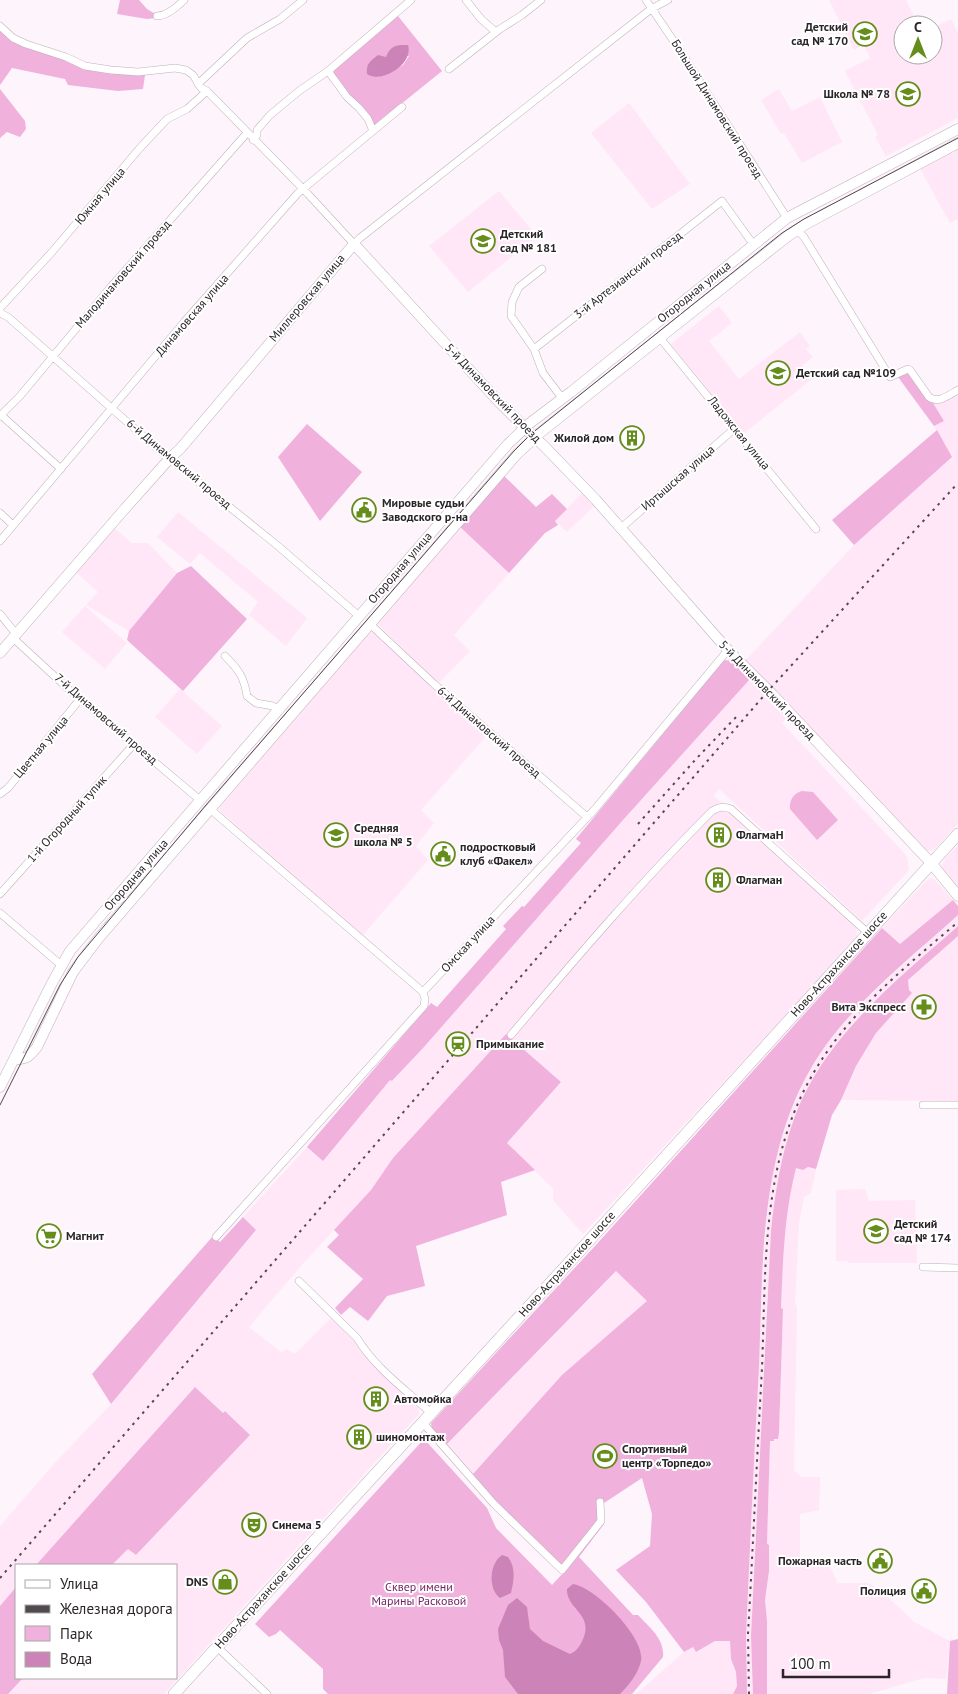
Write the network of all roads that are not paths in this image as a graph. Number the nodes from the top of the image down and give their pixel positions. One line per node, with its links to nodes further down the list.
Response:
1 (184, 0): 9 (street)
2 (303, 0): 14 (street)
3 (411, 0): 13 (street)
4 (466, 0): 11 (street)
5 (541, 0): 11 (street)
6 (646, 0): 8 (street, Большой Динамовский проезд)
7 (668, 0): 8 (street, Миллеровская улица)
8 (651, 9): 23 (street, Большой Динамовский проезд); 25 (street, Миллеровская улица)
9 (157, 16)
10 (0, 26): 14 (street, 5-й Динамовский проезд)
11 (496, 32): 12 (street)
12 (449, 69)
13 (328, 71): 18 (street); 20 (street)
14 (198, 84): 15 (street, 5-й Динамовский проезд)
15 (207, 91): 19 (street, 5-й Динамовский проезд); 28 (street, Южная улица)
16 (402, 107): 18 (street, Динамовская улица)
17 (958, 129): 23 (street, Огородная улица)
18 (373, 131): 22 (street, Динамовская улица)
19 (247, 133): 20 (street, 5-й Динамовский проезд); 32 (street, Малодинамовский проезд)
20 (253, 140): 22 (street, 5-й Динамовский проезд)
21 (958, 143): 24 (street, Огородная улица)
22 (303, 190): 25 (street, 5-й Динамовский проезд); 35 (street, Динамовская улица)
23 (787, 218): 26 (street, Огородная улица)
24 (797, 230): 30 (street, Огородная улица); 33 (street)
25 (354, 244): 37 (street, 5-й Динамовский проезд); 40 (street, Миллеровская улица)
26 (753, 244): 31 (street, 3-й Артезианский проезд); 34 (street, Огородная улица)
27 (542, 270): 31 (street)
28 (0, 308)
29 (0, 313): 32 (street, 6-й Динамовский проезд)
30 (660, 338): 38 (street, Ладожская улица); 39 (street, Огородная улица)
31 (534, 349): 34 (street)
32 (52, 356): 35 (street, 6-й Динамовский проезд); 36 (street, Малодинамовский проезд)
33 (958, 390)
34 (562, 398): 37 (street, Огородная улица)
35 (112, 407): 40 (street, 6-й Динамовский проезд); 41 (street, Динамовская улица)
36 (1, 416): 41 (street)
37 (524, 428): 39 (street, 5-й Динамовский проезд); 48 (street, Огородная улица)
38 (735, 428): 44 (street, Иртышская улица); 45 (street, Ладожская улица)
39 (535, 438): 44 (street, 5-й Динамовский проезд); 49 (street, Огородная улица)
40 (170, 458): 48 (street, 6-й Динамовский проезд); 50 (street, Миллеровская улица)
41 (61, 469): 43 (street, Динамовская улица)
42 (0, 513): 43 (street)
43 (13, 525): 46 (street, Динамовская улица)
44 (620, 529): 51 (street, 5-й Динамовский проезд)
45 (816, 529)
46 (0, 541)
47 (0, 614): 50 (street, 7-й Динамовский проезд)
48 (359, 616): 55 (street, Огородная улица)
49 (370, 625): 59 (street, Огородная улица); 60 (street, 6-й Динамовский проезд)
50 (14, 636): 52 (street, Миллеровская улица); 54 (street, 7-й Динамовский проезд)
51 (728, 650): 60 (street, Омская улица); 62 (street, 5-й Динамовский проезд)
52 (0, 653)
53 (226, 656): 55 (street)
54 (80, 698): 56 (street, 7-й Динамовский проезд); 57 (street, Цветная улица)
55 (277, 710): 58 (street, Огородная улица)
56 (134, 744): 58 (street, 7-й Динамовский проезд); 63 (street, 1-й Огородный тупик)
57 (0, 794)
58 (200, 800): 67 (street, Огородная улица)
59 (210, 809): 68 (street); 70 (street, Огородная улица)
60 (587, 817): 68 (street, Омская улица)
61 (958, 834): 62 (main road, Ново-Астраханское шоссе)
62 (931, 863): 64 (street, 5-й Динамовский проезд); 66 (main road, Ново-Астраханское шоссе)
63 (0, 894)
64 (958, 896)
65 (0, 913): 67 (street)
66 (868, 933): 69 (street); 78 (main road, Ново-Астраханское шоссе)
67 (61, 965): 70 (street, Огородная улица)
68 (423, 992): 74 (street, Омская улица)
69 (511, 1035)
70 (14, 1059): 71 (street, Огородная улица)
71 (0, 1087)
72 (923, 1105): 73 (street)
73 (958, 1105)
74 (216, 1237)
75 (923, 1267): 76 (street)
76 (958, 1268)
77 (299, 1281): 78 (street)
78 (431, 1414): 79 (main road, Ново-Астраханское шоссе)
79 (422, 1423): 80 (street); 81 (main road, Ново-Астраханское шоссе)
80 (600, 1502)
81 (217, 1647): 82 (main road, Ново-Астраханское шоссе); 83 (street)
82 (174, 1694)
83 (267, 1694)

